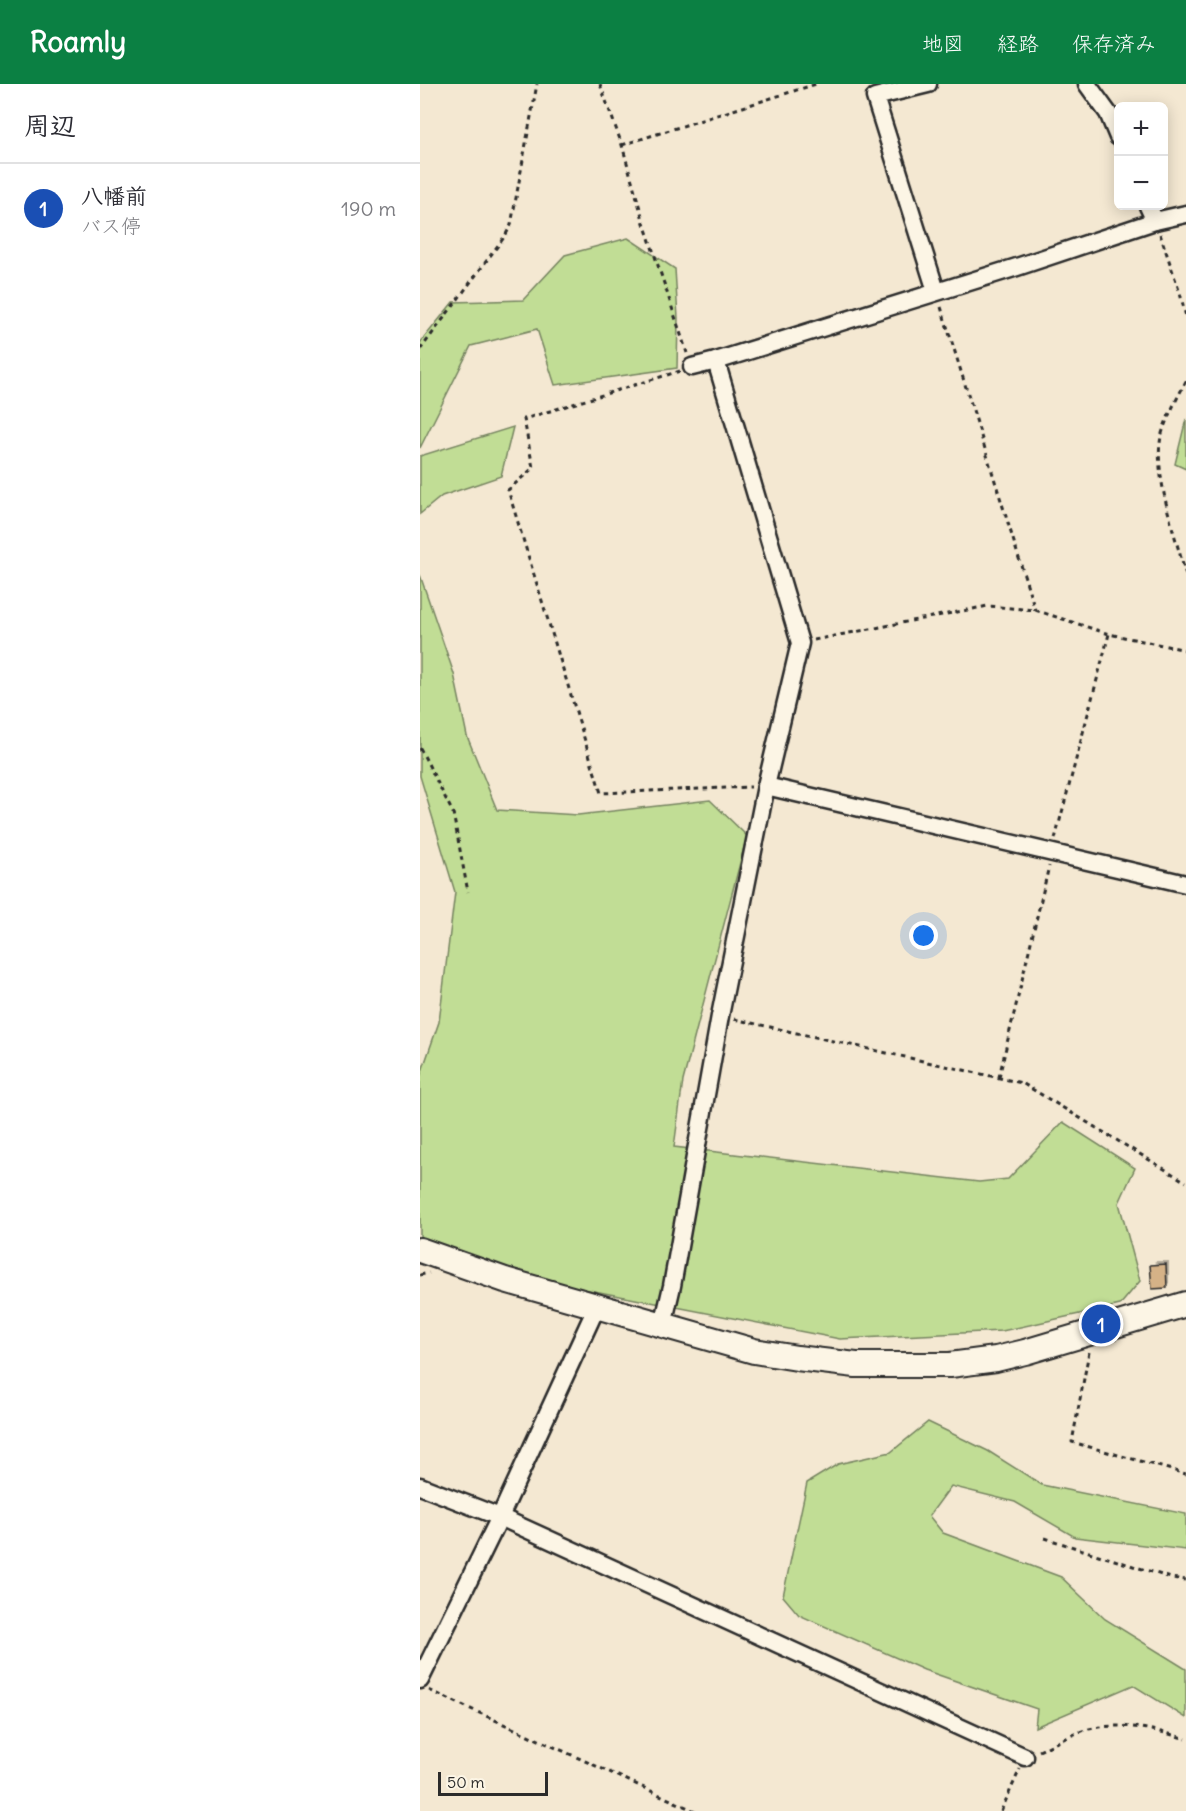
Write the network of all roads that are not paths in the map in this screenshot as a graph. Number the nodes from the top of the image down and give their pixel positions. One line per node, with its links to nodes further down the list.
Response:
1 (928, 84): 6 (street)
2 (1088, 84): 3 (street)
3 (1114, 126)
4 (1152, 213): 5 (street); 6 (street)
5 (1186, 214)
6 (936, 291): 7 (street)
7 (716, 361): 8 (street); 9 (street)
8 (692, 368)
9 (766, 786): 10 (street); 14 (street)
10 (1186, 884)
11 (420, 1250): 13 (street)
12 (1186, 1304): 14 (street)
13 (597, 1306): 14 (street); 16 (street)
14 (663, 1325)
15 (420, 1486): 16 (street)
16 (500, 1516): 17 (street); 18 (street)
17 (420, 1680)
18 (1025, 1757)

